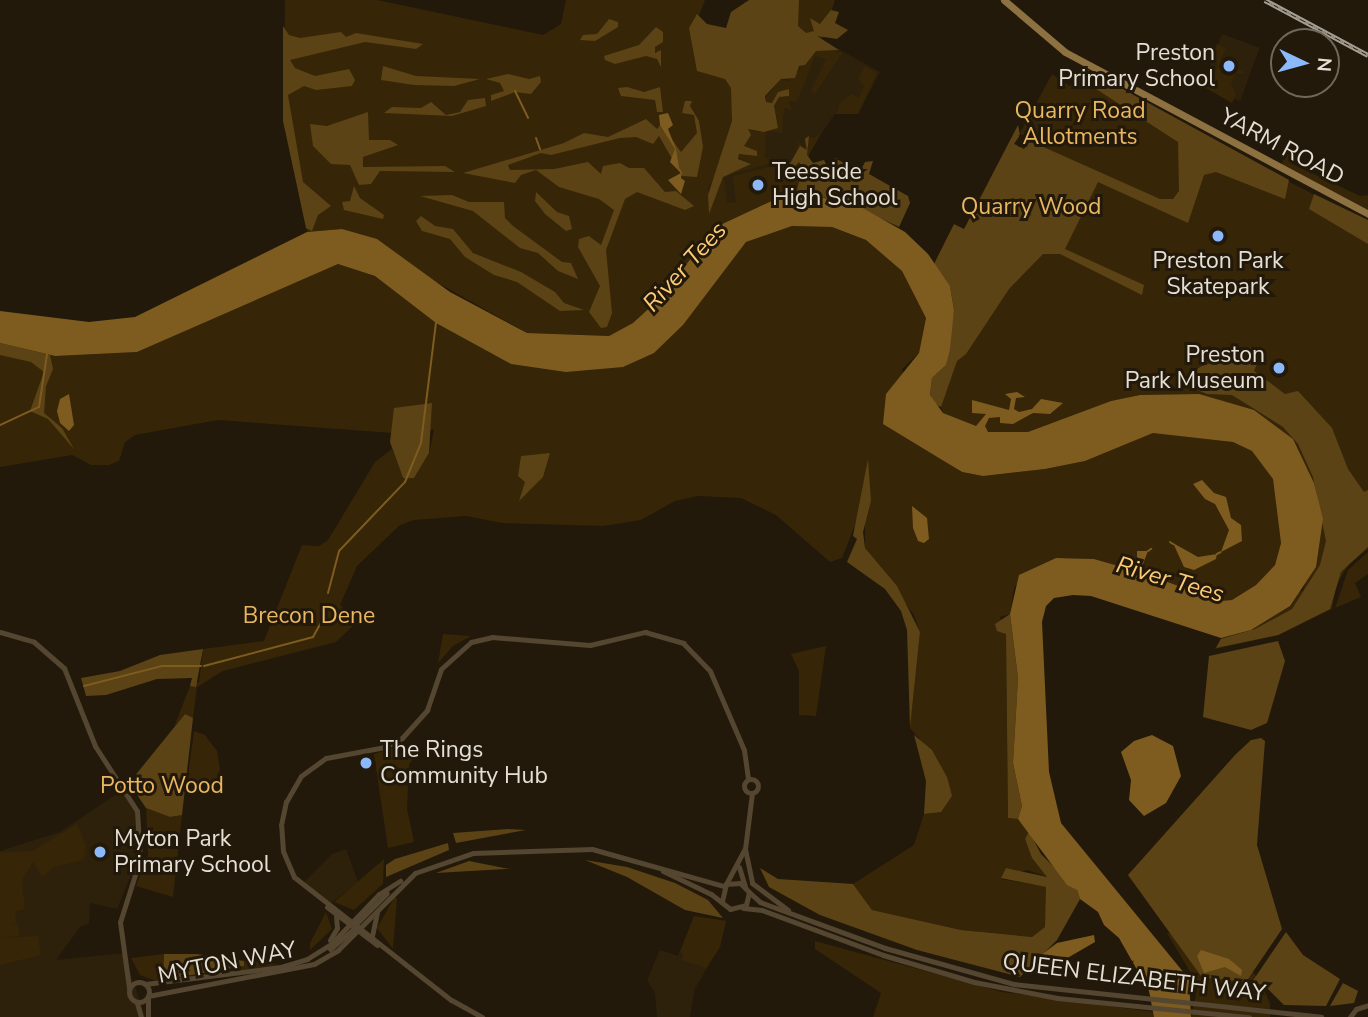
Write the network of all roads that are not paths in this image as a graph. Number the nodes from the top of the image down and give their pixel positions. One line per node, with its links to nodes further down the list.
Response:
1 (1004, 0): 2 (main road, YARM ROAD)
2 (1368, 214)
3 (0, 632): 23 (street)
4 (748, 779): 5 (street); 5 (street); 14 (street)
5 (752, 793): 6 (street)
6 (745, 849): 7 (street); 18 (street)
7 (739, 867): 10 (street); 12 (street)
8 (659, 868): 9 (street, MYTON WAY); 10 (street, MYTON WAY); 15 (street, MYTON WAY)
9 (404, 880): 11 (street, MYTON WAY); 19 (street, MYTON WAY)
10 (725, 885): 12 (street, MYTON WAY); 15 (street)
11 (397, 887): 13 (street, MYTON WAY); 19 (street)
12 (747, 889): 16 (street); 18 (street, QUEEN ELIZABETH WAY)
13 (386, 898): 19 (street, MYTON WAY); 20 (street)
14 (319, 899): 17 (street); 19 (street)
15 (722, 902): 16 (street, QUEEN ELIZABETH WAY)
16 (743, 908): 33 (street, QUEEN ELIZABETH WAY)
17 (335, 914): 19 (street); 22 (street)
18 (793, 914): 34 (street, QUEEN ELIZABETH WAY)
19 (355, 926): 20 (street); 21 (street); 22 (street, MYTON WAY); 26 (street, MYTON WAY)
20 (372, 936): 21 (street)
21 (383, 948): 32 (street)
22 (316, 954): 24 (street, MYTON WAY)
23 (127, 966): 24 (street); 25 (street)
24 (143, 983): 25 (street); 26 (street)
25 (129, 988): 27 (street)
26 (148, 997): 27 (street, MYTON WAY); 31 (street)
27 (137, 1003): 30 (street)
28 (1368, 1005): 29 (street)
29 (1349, 1016)
30 (141, 1017)
31 (148, 1017)
32 (482, 1017)
33 (1249, 1017)
34 (1321, 1017)

